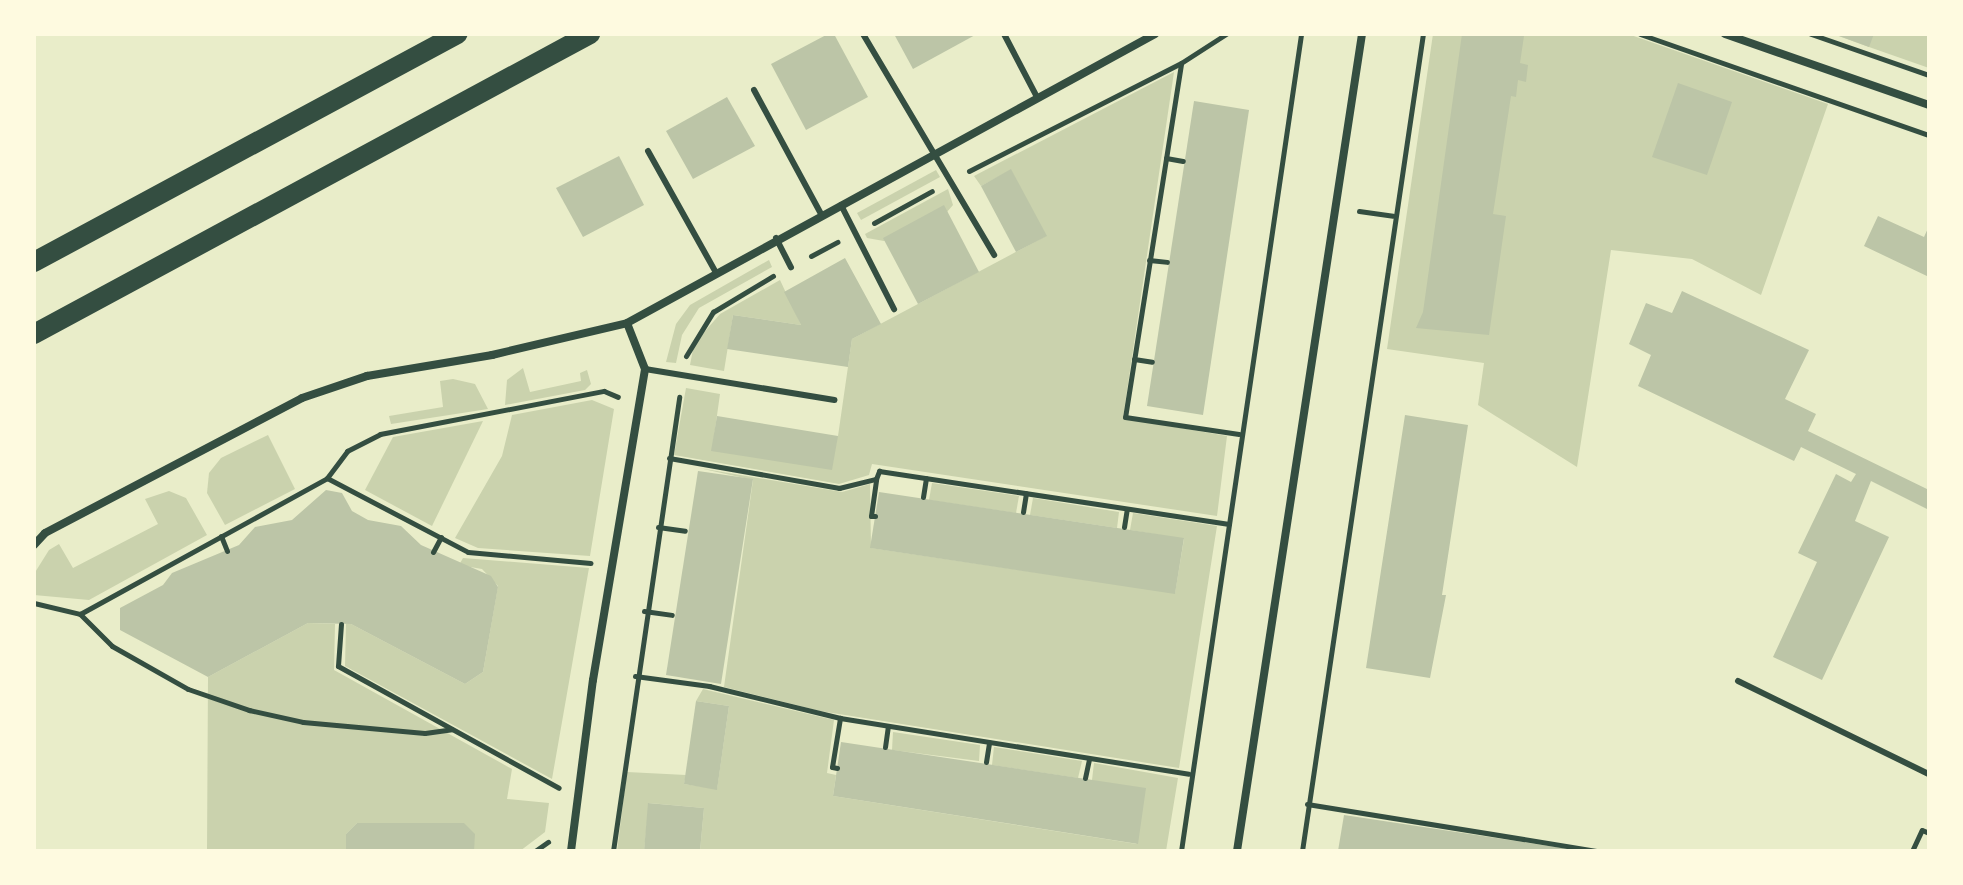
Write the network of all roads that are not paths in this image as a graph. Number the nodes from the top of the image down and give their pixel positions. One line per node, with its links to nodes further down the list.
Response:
1 (458, 34): 17 (main road)
2 (590, 34): 22 (main road)
3 (863, 34): 12 (lane)
4 (1004, 34): 9 (lane)
5 (1155, 34): 9 (street)
6 (1362, 34): 29 (street)
7 (1725, 34): 10 (street)
8 (754, 90): 14 (lane)
9 (1037, 97): 12 (street)
10 (1929, 105)
11 (648, 151): 19 (lane)
12 (934, 152): 13 (street); 16 (lane)
13 (840, 204): 14 (street); 20 (lane)
14 (821, 214): 15 (street)
15 (776, 238): 18 (lane); 19 (street)
16 (994, 255)
17 (34, 262)
18 (791, 267)
19 (715, 271): 21 (street)
20 (894, 309)
21 (627, 323): 23 (street); 25 (street)
22 (34, 334)
23 (645, 369): 24 (lane); 28 (street)
24 (834, 400)
25 (34, 545)
26 (1738, 681): 27 (lane)
27 (1929, 774)
28 (571, 851)
29 (1237, 851)

